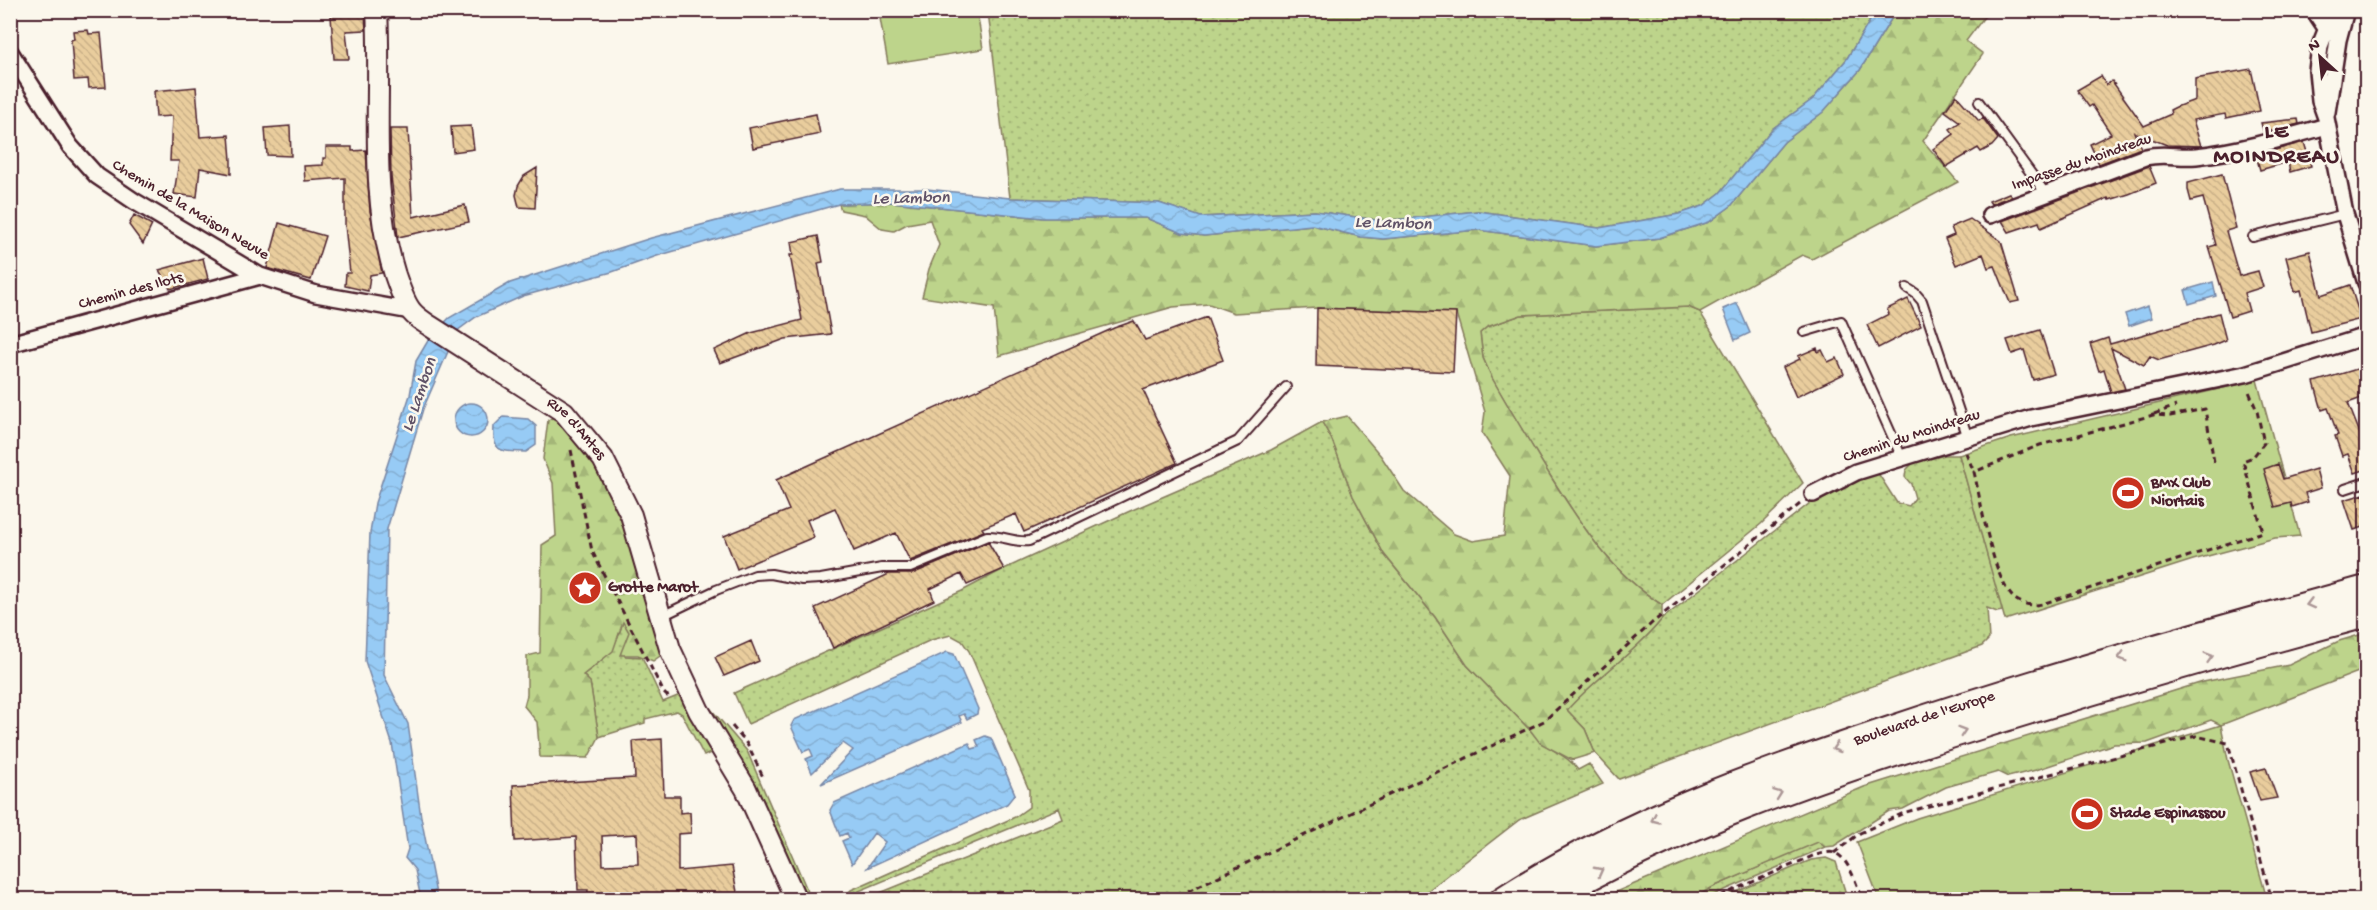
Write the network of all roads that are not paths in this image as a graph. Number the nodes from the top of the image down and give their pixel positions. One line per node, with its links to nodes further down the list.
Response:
1 (377, 10): 18 (street)
2 (2314, 10): 6 (street)
3 (2334, 10): 6 (street)
4 (2346, 10): 7 (street)
5 (2340, 11): 6 (street); 7 (street)
6 (2326, 28): 10 (street)
7 (2338, 40): 10 (street)
8 (10, 52): 15 (street, Chemin de la Maison Neuve)
9 (1979, 102): 11 (lane)
10 (2327, 122): 11 (street, Impasse du Moindreau); 13 (street)
11 (2046, 194): 12 (street, Impasse du Moindreau)
12 (1990, 214)
13 (2345, 214): 14 (lane); 16 (street)
14 (2253, 237)
15 (260, 276): 18 (street, Chemin de la Maison Neuve); 21 (street, Chemin des Ilots)
16 (2367, 284)
17 (1907, 288): 23 (lane)
18 (411, 311): 30 (street, Rue d'Antes)
19 (1804, 332): 24 (lane)
20 (2367, 336): 23 (street, Chemin du Moindreau)
21 (10, 344)
22 (1286, 387): 30 (lane)
23 (1968, 438): 24 (street, Chemin du Moindreau)
24 (1902, 458): 27 (street, Chemin du Moindreau)
25 (2367, 482): 26 (lane)
26 (2345, 489)
27 (1813, 494)
28 (2367, 589): 32 (highway, Boulevard de l'Europe, one-way to 32)
29 (2367, 614): 33 (highway, Boulevard de l'Europe, one-way to 29)
30 (660, 617): 31 (street, Rue d'Antes)
31 (792, 896)
32 (1503, 900)
33 (1548, 900)

